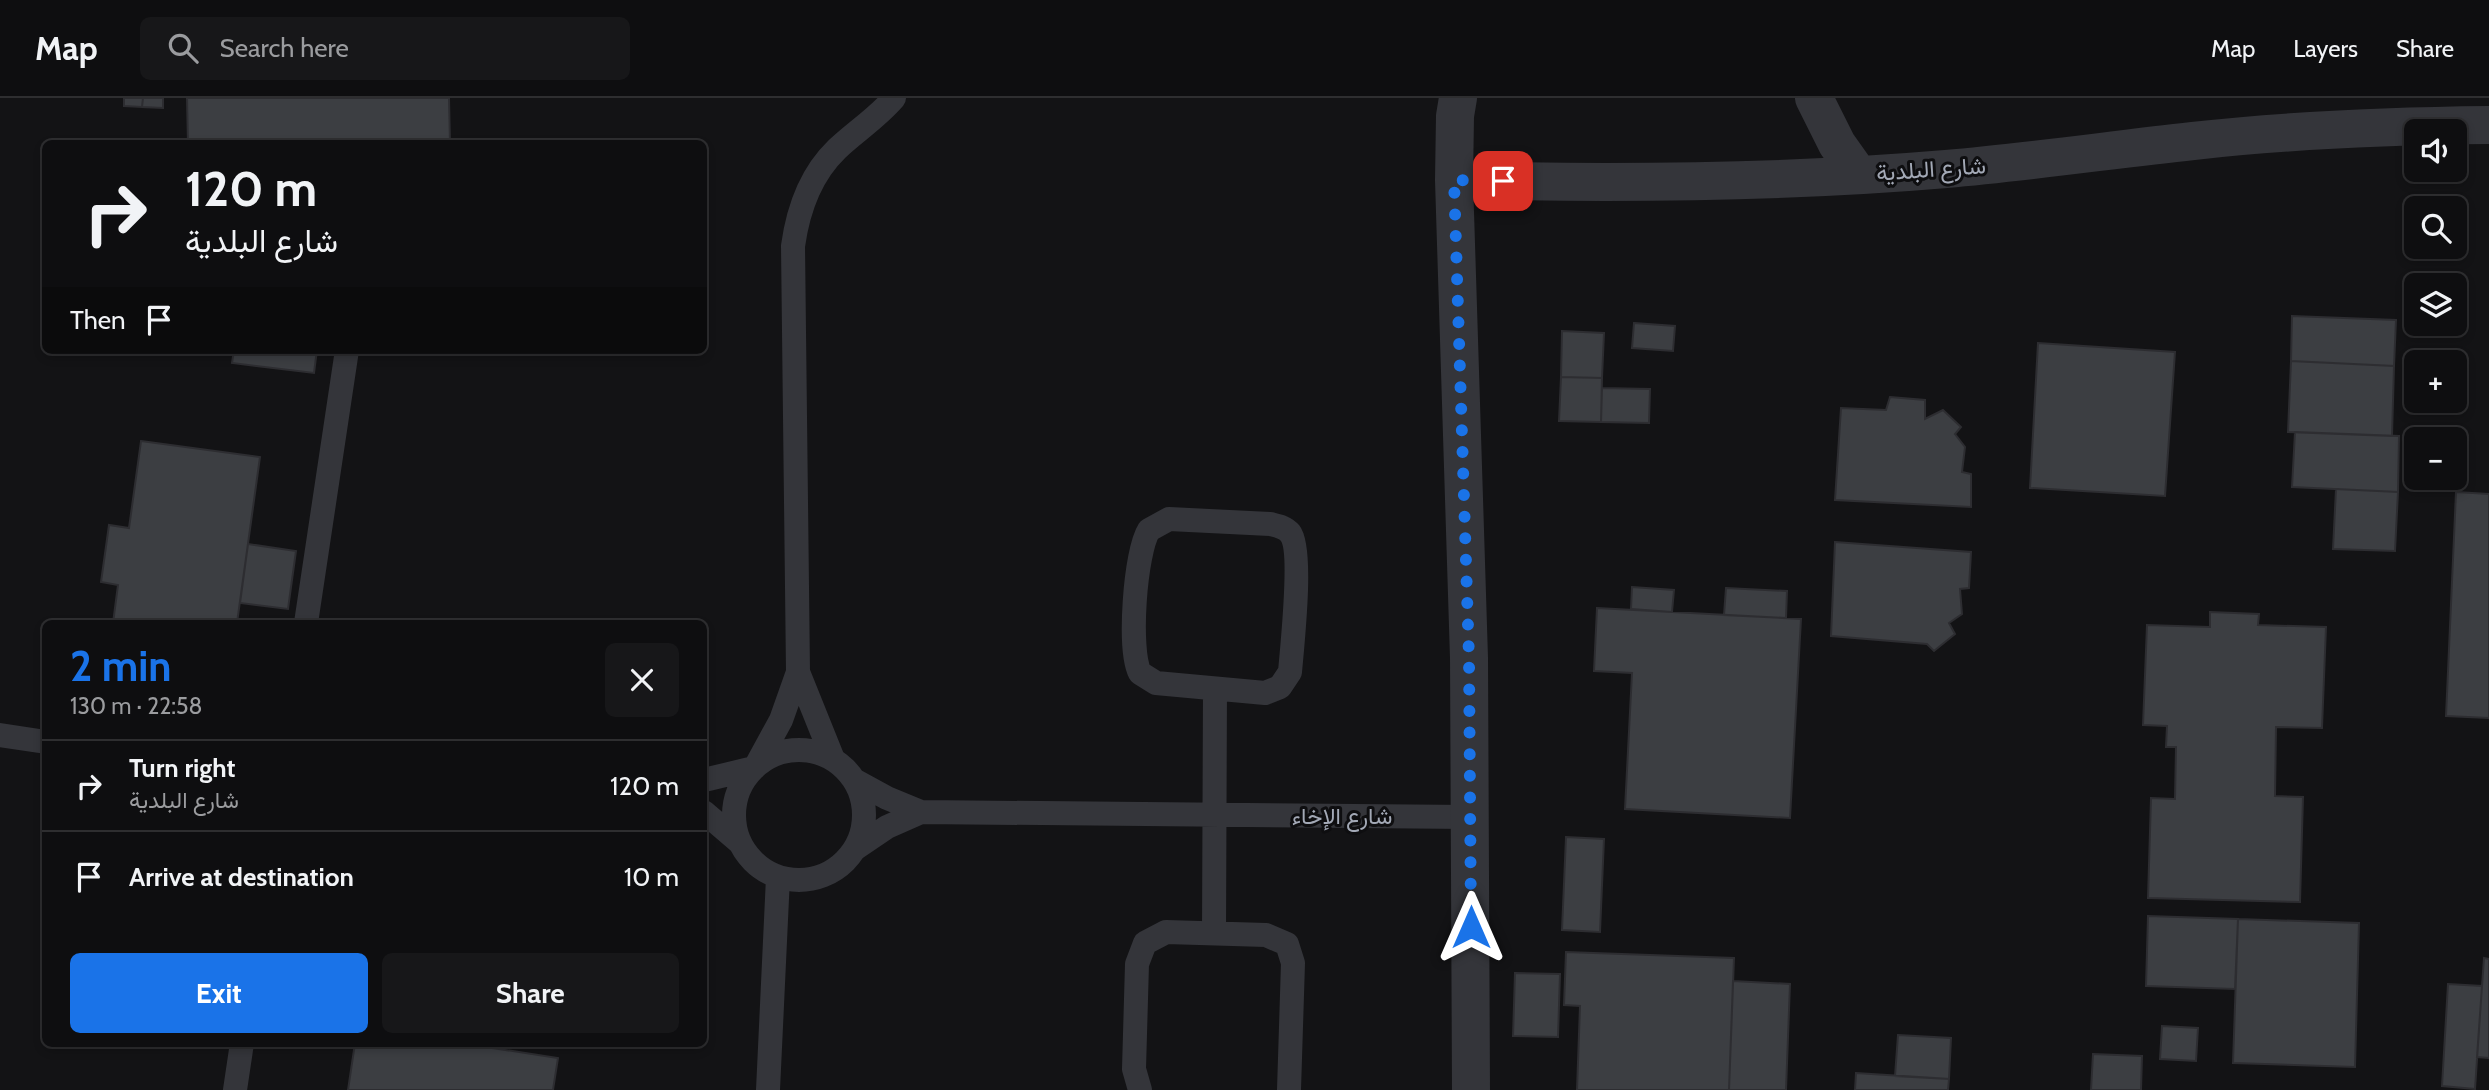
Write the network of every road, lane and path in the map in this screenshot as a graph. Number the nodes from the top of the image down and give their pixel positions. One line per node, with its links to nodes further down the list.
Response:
1 (894, 98): 9 (lane)
2 (1458, 98): 6 (street)
3 (1814, 98): 5 (street)
4 (2489, 125): 5 (street, شارع البلدية)
5 (1859, 175): 6 (street, شارع البلدية)
6 (1454, 180): 20 (street)
7 (346, 354): 8 (lane)
8 (306, 620)
9 (798, 672): 13 (lane); 14 (lane)
10 (1215, 689): 10 (lane); 19 (lane)
11 (0, 735): 12 (lane)
12 (42, 741)
13 (833, 759): 14 (lane); 16 (lane)
14 (755, 767): 15 (lane); 21 (lane)
15 (707, 779)
16 (855, 780): 17 (lane); 22 (lane)
17 (921, 812): 19 (lane, شارع الإخاء); 22 (lane)
18 (707, 815): 21 (lane)
19 (1214, 815): 20 (lane, شارع الإخاء); 24 (lane)
20 (1470, 817): 30 (street)
21 (739, 842): 23 (lane)
22 (856, 848): 23 (lane)
23 (778, 877): 27 (lane)
24 (1214, 933): 28 (lane); 29 (lane)
25 (241, 1047): 26 (lane)
26 (235, 1090)
27 (768, 1090)
28 (1140, 1090)
29 (1289, 1090)
30 (1471, 1090)

